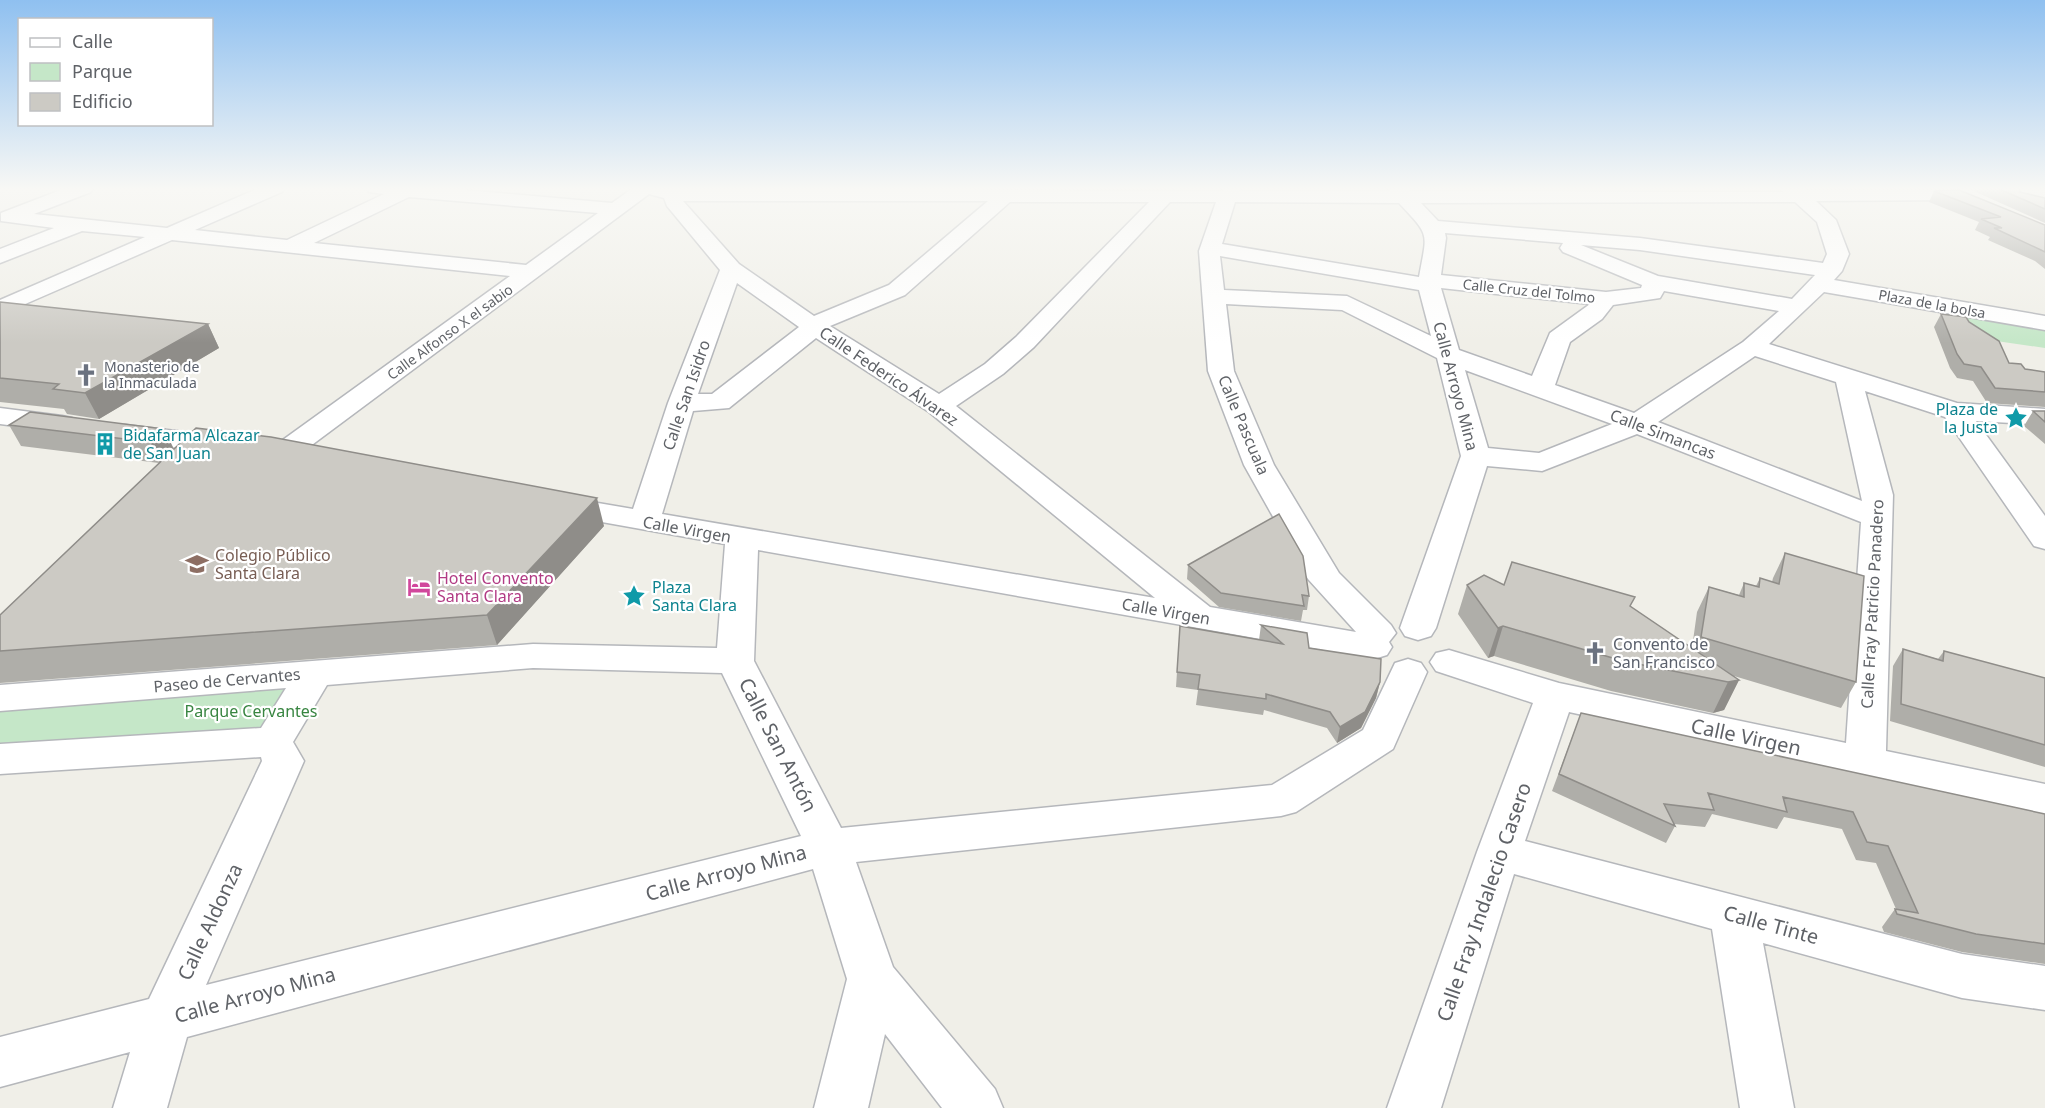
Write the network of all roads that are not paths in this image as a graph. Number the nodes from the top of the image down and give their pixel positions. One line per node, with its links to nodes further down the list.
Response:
1 (42, 240): 17 (street)
2 (161, 240): 27 (street)
3 (230, 240): 15 (street)
4 (304, 240): 15 (street)
5 (575, 240): 20 (street, Calle Alfonso X el sabio)
6 (706, 240): 19 (street, Calle Federico Álvarez)
7 (952, 240): 29 (street)
8 (1123, 240): 35 (street)
9 (1213, 240): 16 (street, Calle Pascuala)
10 (1436, 240): 22 (street, Calle Arroyo Mina)
11 (1558, 240): 18 (street)
12 (1583, 240): 14 (street, Plaza de la bolsa)
13 (1833, 240): 21 (street)
14 (1630, 244): 18 (street); 21 (street, Plaza de la bolsa)
15 (291, 246): 20 (street)
16 (1210, 248): 22 (street, Calle Cruz del Tolmo); 24 (street, Calle Pascuala)
17 (0, 256)
18 (1622, 268): 23 (street)
19 (731, 269): 29 (street, Calle Federico Álvarez); 34 (street, Calle San Isidro)
20 (532, 272): 41 (street, Calle Alfonso X el sabio)
21 (1825, 278): 26 (street); 28 (street, Plaza de la bolsa)
22 (1429, 282): 25 (street, Calle Cruz del Tolmo); 31 (street, Calle Arroyo Mina)
23 (1653, 282): 25 (street, Calle Cruz del Tolmo); 26 (street)
24 (1213, 296): 31 (street, Calle Simancas); 51 (street, Calle Pascuala)
25 (1606, 300): 32 (street)
26 (1797, 307): 30 (street)
27 (0, 308)
28 (2045, 323)
29 (815, 327): 34 (street); 35 (street, Calle Federico Álvarez)
30 (1752, 347): 33 (street); 39 (street)
31 (1449, 355): 32 (street, Calle Simancas); 42 (street, Calle Arroyo Mina)
32 (1541, 387): 39 (street, Calle Simancas)
33 (1851, 387): 36 (street); 46 (street, Calle Fray Patricio Panadero)
34 (682, 403): 47 (street, Calle San Isidro)
35 (939, 406): 50 (street, Calle Federico Álvarez)
36 (1955, 411): 38 (street); 49 (street)
37 (0, 416): 40 (street)
38 (2045, 417)
39 (1637, 424): 42 (street); 46 (street, Calle Simancas)
40 (202, 442): 41 (street); 44 (street)
41 (283, 453): 43 (street)
42 (1476, 456): 51 (street, Calle Arroyo Mina)
43 (318, 460)
44 (177, 467)
45 (527, 500): 47 (street, Calle Virgen)
46 (1876, 517): 58 (street, Calle Fray Patricio Panadero)
47 (644, 522): 48 (street, Calle Virgen)
48 (742, 538): 50 (street, Calle Virgen); 52 (street)
49 (2045, 539)
50 (1200, 617): 51 (street, Calle Virgen)
51 (1402, 654): 54 (street, Calle Virgen); 60 (street, Calle Arroyo Mina)
52 (735, 661): 53 (street); 60 (street, Calle San Antón)
53 (315, 673): 55 (street, Paseo de Cervantes); 56 (street, Paseo de Cervantes)
54 (1555, 696): 58 (street, Calle Virgen); 61 (street, Calle Fray Indalecio Casero)
55 (0, 698)
56 (273, 742): 57 (street); 65 (street, Calle Aldonza)
57 (0, 759)
58 (1865, 763): 59 (street, Calle Virgen)
59 (2045, 800)
60 (829, 847): 63 (street, Calle San Antón); 65 (street, Calle Arroyo Mina)
61 (1499, 852): 62 (street, Calle Tinte); 70 (street, Calle Fray Indalecio Casero)
62 (1734, 915): 64 (street, Calle Tinte); 71 (street)
63 (872, 979): 68 (street); 69 (street, Calle San Antón)
64 (2045, 988)
65 (166, 1019): 66 (street, Calle Arroyo Mina); 67 (street, Calle Aldonza)
66 (0, 1062)
67 (140, 1108)
68 (841, 1108)
69 (976, 1108)
70 (1414, 1108)
71 (1767, 1108)

